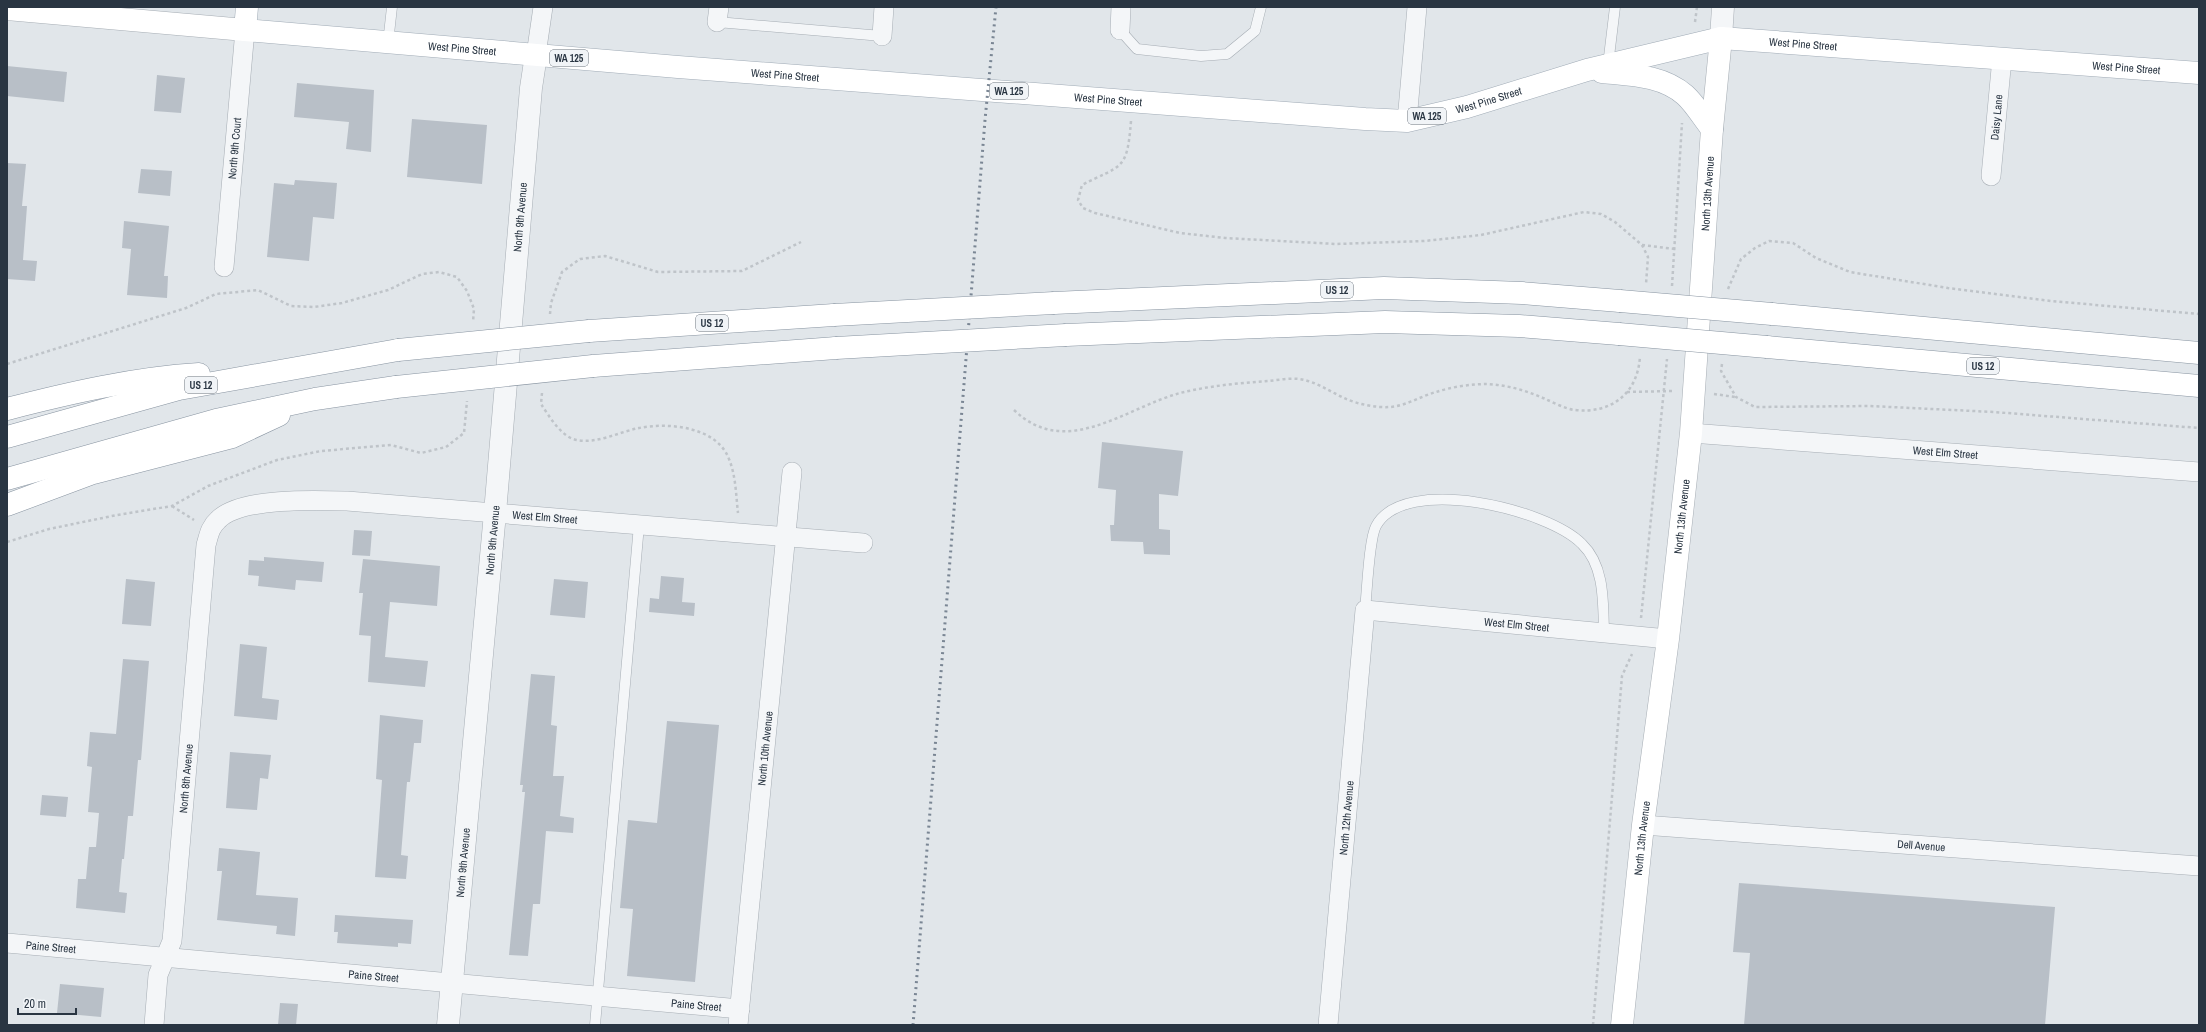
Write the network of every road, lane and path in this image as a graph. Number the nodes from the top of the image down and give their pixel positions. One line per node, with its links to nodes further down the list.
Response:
1 (247, 7): 14 (main road)
2 (392, 7): 18 (lane)
3 (543, 7): 20 (street)
4 (884, 7): 16 (street)
5 (1122, 7): 15 (street)
6 (1261, 7): 15 (lane)
7 (1417, 7): 26 (street)
8 (1615, 7): 22 (lane)
9 (1697, 7): 19 (path)
10 (1723, 7): 17 (street, North 13th Avenue)
11 (7, 9): 12 (main road, West Pine Street)
12 (100, 12): 14 (main road, West Pine Street)
13 (718, 15): 16 (lane)
14 (245, 30): 18 (main road, West Pine Street / WA 125); 31 (street, North 9th Court)
15 (1120, 30)
16 (882, 36)
17 (1720, 38): 19 (main road, West Pine Street / WA 125); 21 (main road, West Pine Street); 27 (main road, North 13th Avenue)
18 (388, 43): 20 (main road, West Pine Street / WA 125)
19 (1693, 44): 22 (main road, West Pine Street / WA 125)
20 (536, 55): 26 (main road, West Pine Street / WA 125); 46 (street, North 9th Avenue)
21 (2002, 58): 24 (main road, West Pine Street); 28 (street, Daisy Lane)
22 (1608, 65): 23 (main road, West Pine Street / WA 125)
23 (1587, 70): 25 (main road, WA 125); 26 (main road, West Pine Street / WA 125)
24 (2199, 73)
25 (1682, 93): 27 (main road, WA 125); 30 (path)
26 (1407, 120)
27 (1712, 129): 39 (main road, North 13th Avenue)
28 (1991, 176)
29 (1642, 245): 30 (path)
30 (1675, 249): 32 (path)
31 (224, 267)
32 (1672, 289)
33 (1668, 352): 53 (path)
34 (2199, 353): 35 (main road, US 12, bridge)
35 (304, 368): 38 (main road); 40 (main road, US 12)
36 (2199, 386): 37 (main road, US 12, bridge)
37 (315, 399): 43 (main road, US 12); 44 (main road)
38 (7, 409)
39 (1691, 433): 42 (street, West Elm Street); 54 (main road, North 13th Avenue)
40 (7, 437)
41 (792, 472): 49 (street, North 10th Avenue)
42 (2199, 472)
43 (7, 479)
44 (7, 505)
45 (172, 506): 48 (path)
46 (495, 513): 47 (street, West Elm Street); 48 (street, West Elm Street); 59 (street, North 9th Avenue)
47 (639, 525): 49 (street, West Elm Street); 60 (lane)
48 (210, 529): 58 (street, North 8th Avenue)
49 (786, 537): 50 (street, West Elm Street); 61 (street, North 10th Avenue)
50 (863, 543)
51 (1365, 610): 52 (street, West Elm Street); 52 (lane); 65 (street, North 12th Avenue)
52 (1604, 633): 53 (street, West Elm Street)
53 (1639, 636): 54 (street, West Elm Street); 66 (path)
54 (1668, 639): 55 (main road, North 13th Avenue)
55 (1643, 825): 56 (street, Dell Avenue); 67 (main road, North 13th Avenue)
56 (2199, 866)
57 (7, 943): 58 (street, Paine Street)
58 (165, 958): 59 (street, Paine Street); 62 (street, North 8th Avenue)
59 (451, 983): 60 (street, Paine Street); 63 (street, North 9th Avenue)
60 (598, 996): 61 (street, Paine Street); 64 (lane)
61 (739, 1017)
62 (154, 1025)
63 (448, 1025)
64 (595, 1025)
65 (1328, 1025)
66 (1593, 1025)
67 (1622, 1025)

